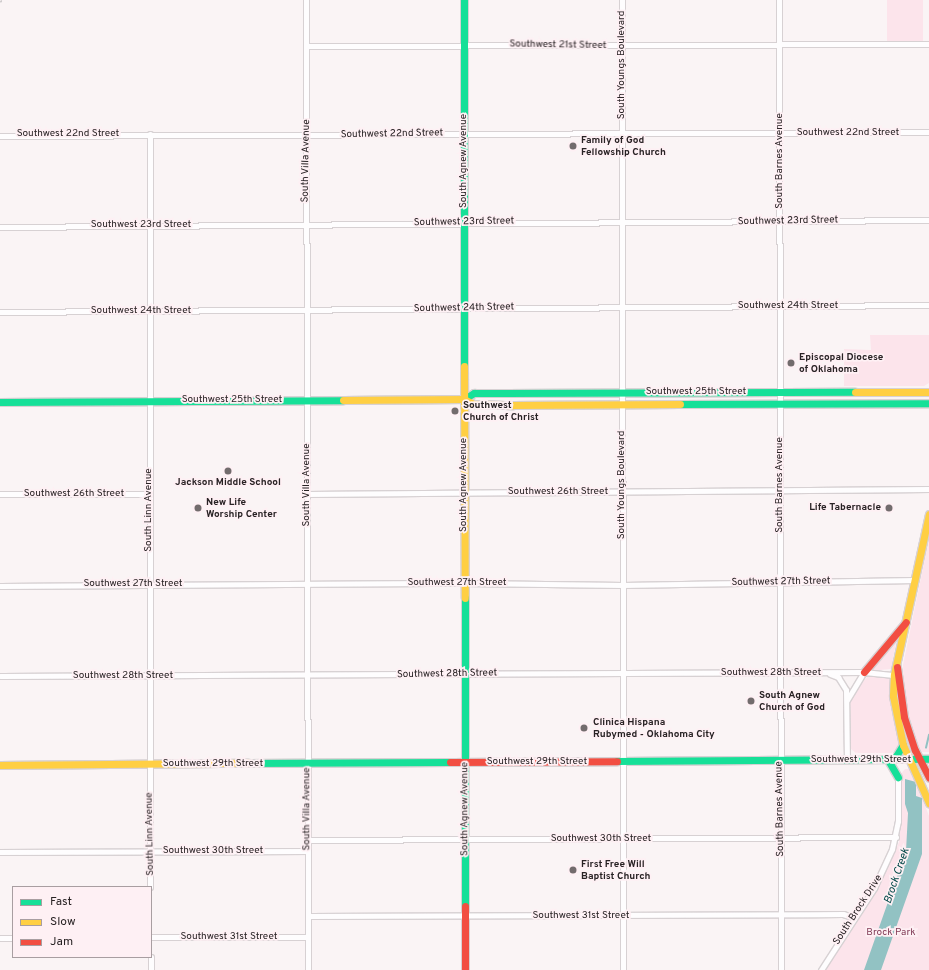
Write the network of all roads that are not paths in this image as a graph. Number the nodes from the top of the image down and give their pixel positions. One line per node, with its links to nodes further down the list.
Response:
1 (306, 0): 8 (street, South Villa Avenue)
2 (464, 0): 5 (main road, South Agnew Avenue)
3 (622, 0): 9 (street, South Youngs Boulevard)
4 (779, 0): 6 (street, South Barnes Avenue)
5 (464, 44): 8 (street, Southwest 21st Street); 9 (street, Southwest 21st Street); 11 (main road, South Agnew Avenue)
6 (779, 44): 7 (street, Southwest 21st Street); 9 (street, Southwest 21st Street); 12 (street, South Barnes Avenue)
7 (929, 44)
8 (307, 46): 15 (street, South Villa Avenue)
9 (622, 46): 14 (street, South Youngs Boulevard)
10 (929, 132): 12 (street, Southwest 22nd Street)
11 (464, 133): 14 (street, Southwest 22nd Street); 15 (street, Southwest 22nd Street); 19 (main road, South Agnew Avenue)
12 (780, 133): 14 (street, Southwest 22nd Street); 18 (street, South Barnes Avenue)
13 (150, 134): 15 (street, Southwest 22nd Street); 16 (street, Southwest 22nd Street); 21 (street, South Linn Avenue)
14 (622, 134): 20 (street, South Youngs Boulevard)
15 (307, 135): 22 (street, South Villa Avenue)
16 (0, 136)
17 (929, 220): 18 (street, Southwest 23rd Street)
18 (779, 221): 20 (street, Southwest 23rd Street); 25 (street, South Barnes Avenue)
19 (464, 222): 20 (street, Southwest 23rd Street); 22 (street, Southwest 23rd Street); 26 (main road, South Agnew Avenue)
20 (622, 222): 27 (street, South Youngs Boulevard)
21 (150, 225): 22 (street, Southwest 23rd Street); 23 (street, Southwest 23rd Street); 28 (street, South Linn Avenue)
22 (306, 225): 29 (street, South Villa Avenue)
23 (0, 227)
24 (929, 305): 25 (street, Southwest 24th Street)
25 (779, 307): 27 (street, Southwest 24th Street); 32 (street, South Barnes Avenue)
26 (464, 308): 27 (street, Southwest 24th Street); 29 (street, Southwest 24th Street); 34 (main road, South Agnew Avenue)
27 (622, 308): 31 (street, South Youngs Boulevard)
28 (150, 310): 29 (street, Southwest 24th Street); 30 (street, Southwest 24th Street); 36 (street, South Linn Avenue)
29 (306, 311): 35 (street, South Villa Avenue)
30 (0, 312)
31 (622, 392): 32 (main road, Southwest 25th Street); 34 (main road, Southwest 25th Street); 40 (street, South Youngs Boulevard)
32 (780, 392): 33 (main road, Southwest 25th Street); 38 (street, South Barnes Avenue)
33 (929, 392)
34 (464, 399): 35 (main road, Southwest 25th Street); 40 (main road, Southwest 25th Street); 42 (main road, South Agnew Avenue)
35 (308, 400): 36 (main road, Southwest 25th Street); 47 (street, South Villa Avenue)
36 (149, 401): 37 (main road, Southwest 25th Street); 46 (street, South Linn Avenue)
37 (0, 402)
38 (780, 403): 39 (main road, Southwest 25th Street); 40 (main road, Southwest 25th Street); 44 (street, South Barnes Avenue)
39 (929, 403)
40 (622, 404): 43 (street, South Youngs Boulevard)
41 (929, 489): 44 (street, Southwest 26th Street)
42 (464, 492): 43 (street, Southwest 26th Street); 47 (street, Southwest 26th Street); 51 (main road, South Agnew Avenue)
43 (622, 492): 44 (street, Southwest 26th Street); 54 (street, South Youngs Boulevard)
44 (781, 492): 50 (street, South Barnes Avenue)
45 (0, 494): 46 (street, Southwest 26th Street)
46 (149, 494): 52 (street, South Linn Avenue)
47 (307, 494): 53 (street, South Villa Avenue)
48 (929, 514): 49 (main road)
49 (915, 580): 50 (street, Southwest 27th Street); 56 (main road)
50 (780, 582): 54 (street, Southwest 27th Street); 61 (street, South Barnes Avenue)
51 (464, 583): 53 (street, Southwest 27th Street); 54 (street, Southwest 27th Street); 59 (main road, South Agnew Avenue)
52 (150, 584): 53 (street, Southwest 27th Street); 55 (street, Southwest 27th Street); 63 (street, South Linn Avenue)
53 (307, 584): 66 (street, South Villa Avenue)
54 (623, 585): 60 (street, South Youngs Boulevard)
55 (0, 586)
56 (906, 621): 57 (main road); 58 (main road)
57 (897, 667): 64 (main road); 73 (main road)
58 (864, 672): 62 (street, Southwest 28th Street); 64 (street, Southwest 28th Street); 67 (street)
59 (464, 673): 60 (street, Southwest 28th Street); 66 (street, Southwest 28th Street); 75 (main road, South Agnew Avenue)
60 (622, 673): 61 (street, Southwest 28th Street); 76 (street, South Youngs Boulevard)
61 (780, 673): 62 (street, Southwest 28th Street); 74 (street, South Barnes Avenue)
62 (827, 673): 67 (street)
63 (149, 675): 65 (street, Southwest 28th Street); 66 (street, Southwest 28th Street); 78 (street, South Linn Avenue)
64 (894, 675): 68 (main road)
65 (0, 676)
66 (308, 676): 77 (street, South Villa Avenue)
67 (848, 700): 70 (street)
68 (903, 745): 71 (main road); 72 (main road)
69 (929, 759): 73 (main road, Southwest 29th Street)
70 (847, 760): 71 (main road, Southwest 29th Street); 74 (main road, Southwest 29th Street)
71 (888, 760): 72 (main road, Southwest 29th Street); 80 (main road)
72 (908, 760): 73 (main road, Southwest 29th Street); 80 (main road); 82 (main road)
73 (920, 760): 81 (main road)
74 (780, 761): 76 (main road, Southwest 29th Street); 83 (street, South Barnes Avenue)
75 (464, 762): 76 (main road, Southwest 29th Street); 77 (main road, Southwest 29th Street); 85 (main road, South Agnew Avenue)
76 (622, 762): 86 (street, South Youngs Boulevard)
77 (307, 763): 78 (main road, Southwest 29th Street); 87 (street, South Villa Avenue)
78 (149, 764): 79 (main road, Southwest 29th Street); 88 (street, South Linn Avenue)
79 (0, 765)
80 (898, 777): 84 (street, South Brock Drive)
81 (929, 778)
82 (929, 803)
83 (781, 837): 84 (street, Southwest 30th Street); 86 (street, Southwest 30th Street); 92 (street, South Barnes Avenue)
84 (896, 837): 96 (street, South Brock Drive)
85 (465, 839): 86 (street, Southwest 30th Street); 87 (street, Southwest 30th Street); 94 (main road, South Agnew Avenue)
86 (622, 839): 95 (street, South Youngs Boulevard)
87 (306, 840): 89 (street, South Villa Avenue)
88 (150, 851): 89 (street, Southwest 30th Street); 90 (street, Southwest 30th Street); 91 (street, South Linn Avenue)
89 (307, 851): 93 (street, South Villa Avenue)
90 (0, 852)
91 (150, 886)
92 (782, 914): 95 (street, Southwest 31st Street); 96 (street, Southwest 31st Street); 106 (street, South Barnes Avenue)
93 (308, 916): 94 (street, Southwest 31st Street); 97 (street, South Villa Avenue)
94 (465, 916): 95 (street, Southwest 31st Street); 104 (main road, South Agnew Avenue)
95 (622, 916): 105 (street, South Youngs Boulevard)
96 (852, 917): 107 (street, South Brock Drive)
97 (307, 936): 98 (street, Southwest 31st Street); 103 (street, South Villa Avenue)
98 (152, 937)
99 (0, 938): 100 (street)
100 (12, 938)
101 (151, 958): 102 (street)
102 (151, 970)
103 (308, 970)
104 (465, 970)
105 (623, 970)
106 (781, 970)
107 (821, 970)

